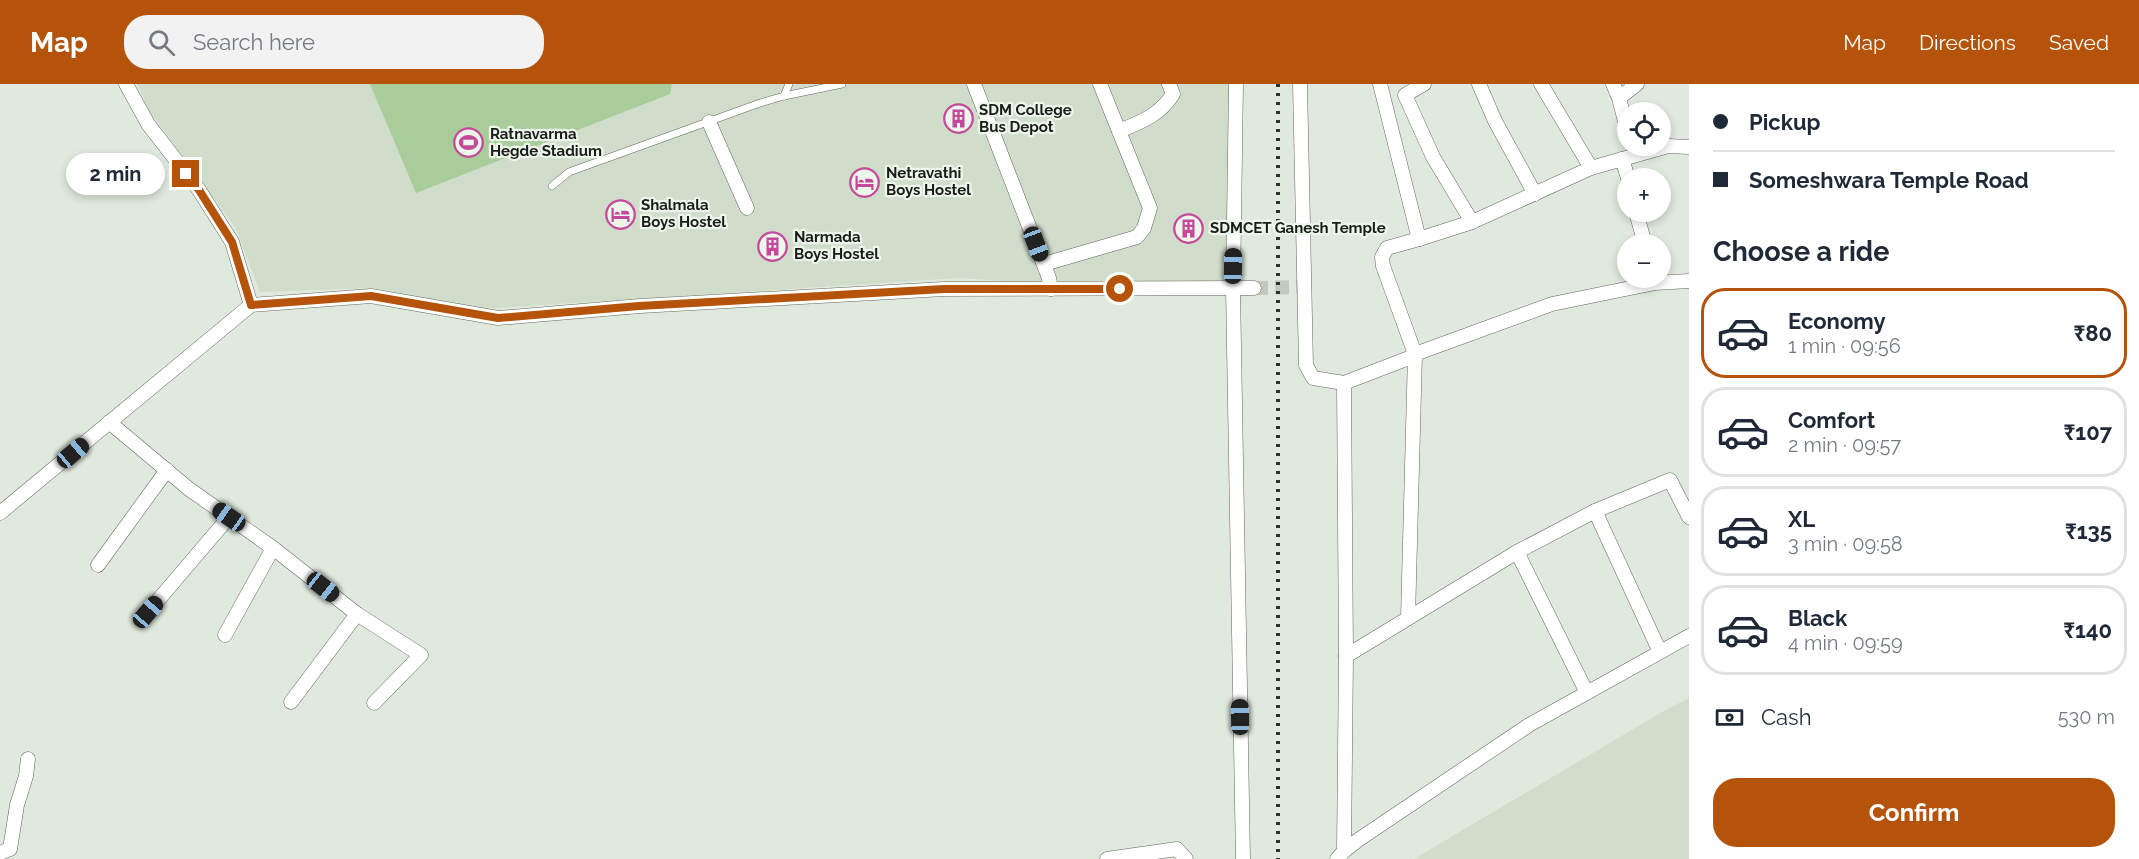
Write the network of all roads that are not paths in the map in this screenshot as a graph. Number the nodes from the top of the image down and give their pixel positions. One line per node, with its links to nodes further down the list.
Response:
1 (126, 84): 36 (street)
2 (789, 84): 15 (lane)
3 (842, 84): 15 (lane)
4 (974, 84): 29 (street)
5 (1100, 84): 19 (street)
6 (1169, 84): 19 (street)
7 (1236, 84): 35 (street)
8 (1300, 84): 38 (street)
9 (1380, 84): 28 (street)
10 (1424, 84): 27 (street)
11 (1479, 84): 25 (street)
12 (1541, 84): 23 (street)
13 (1613, 84): 16 (street)
14 (1637, 84): 16 (street)
15 (784, 96): 18 (lane)
16 (1619, 98): 17 (street)
17 (1620, 102)
18 (709, 122): 24 (lane); 26 (street)
19 (1119, 131): 29 (street)
20 (1671, 146): 21 (street)
21 (1689, 147)
22 (1621, 156): 23 (street)
23 (1590, 168): 25 (street)
24 (552, 186)
25 (1534, 194): 27 (street)
26 (747, 208)
27 (1472, 222): 28 (street)
28 (1419, 239): 37 (street)
29 (1044, 264): 34 (street)
30 (1671, 280): 31 (street)
31 (1689, 281)
32 (1254, 288): 35 (street)
33 (1620, 288): 37 (street)
34 (1052, 289): 35 (street); 36 (street)
35 (1233, 289): 63 (street)
36 (251, 305): 39 (street)
37 (1415, 354): 38 (street); 50 (street)
38 (1344, 383): 54 (street)
39 (109, 422): 40 (street); 42 (street)
40 (167, 470): 43 (street); 47 (street)
41 (1595, 511): 44 (street); 46 (street); 53 (street)
42 (0, 513)
43 (229, 517): 45 (street); 48 (street)
44 (1689, 517)
45 (273, 548): 49 (street); 51 (street)
46 (1517, 552): 50 (street); 55 (street)
47 (98, 565)
48 (148, 612)
49 (357, 614): 56 (street); 57 (street)
50 (1408, 618): 54 (street)
51 (225, 635)
52 (1689, 636): 53 (street)
53 (1660, 652): 55 (street)
54 (1346, 656): 60 (street)
55 (1587, 693): 60 (street)
56 (291, 702)
57 (374, 703)
58 (28, 759): 59 (street)
59 (0, 853)
60 (1340, 855)
61 (1107, 859): 62 (street)
62 (1186, 859)
63 (1243, 859)

